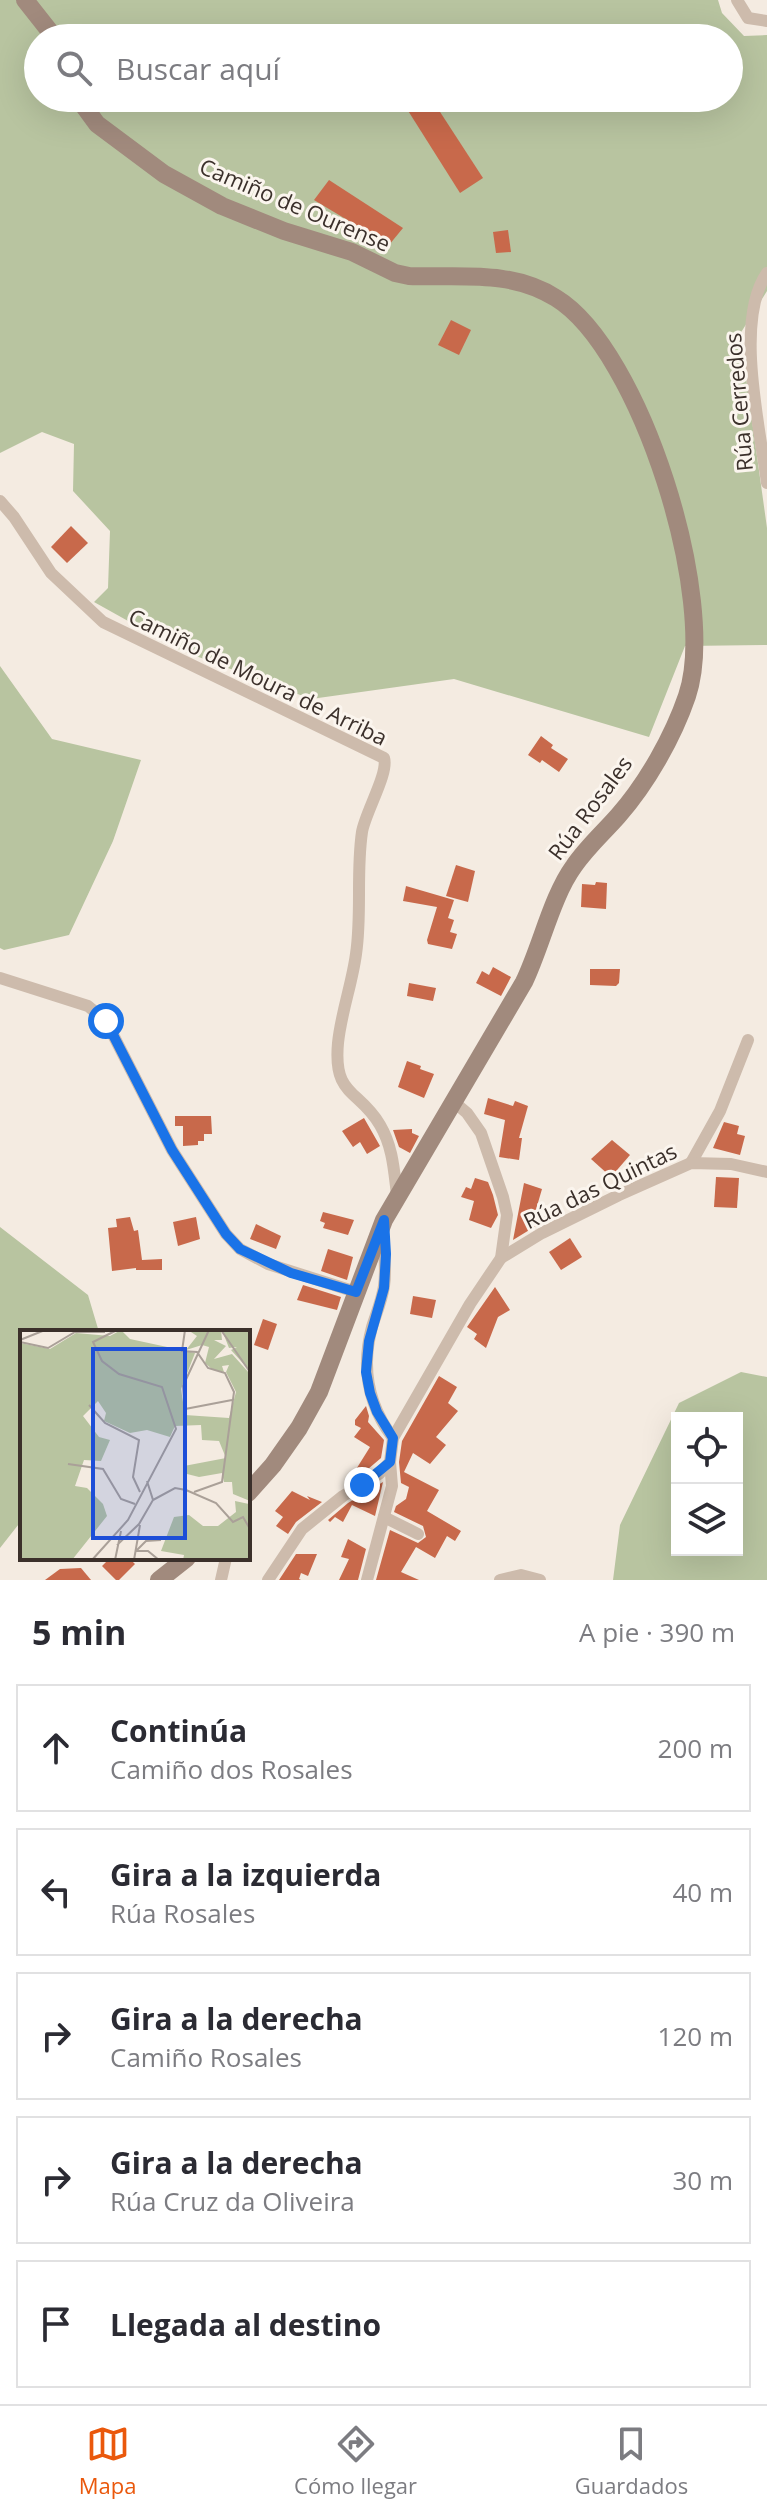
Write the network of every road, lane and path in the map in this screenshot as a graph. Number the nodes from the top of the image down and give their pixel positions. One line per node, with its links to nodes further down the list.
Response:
1 (25, 0): 4 (street)
2 (737, 0): 3 (street)
3 (767, 21)
4 (44, 24)
5 (88, 112): 7 (street, Camiño de Ourense)
6 (767, 273): 8 (street, Rúa Cerredos)
7 (476, 275): 12 (street, Rúa Rosales)
8 (767, 483)
9 (0, 501): 15 (street, Camiño de Moura de Arriba)
10 (0, 978): 18 (street)
11 (748, 1040): 13 (street)
12 (454, 1102): 15 (street, Rúa Rosales); 17 (street)
13 (691, 1163): 14 (street, Rúa das Quintas); 17 (street, Rúa das Quintas)
14 (767, 1172)
15 (397, 1195): 16 (street, Rúa Rosales)
16 (384, 1220): 18 (street, Rúa Rosales); 19 (street)
17 (501, 1258): 19 (street)
18 (356, 1292): 21 (street, Rúa Rosales)
19 (393, 1438): 20 (street)
20 (390, 1462): 22 (street); 28 (street)
21 (250, 1491)
22 (384, 1517): 23 (street); 29 (street)
23 (418, 1534)
24 (184, 1560): 26 (street)
25 (226, 1560): 27 (street)
26 (159, 1580)
27 (221, 1580)
28 (268, 1580)
29 (367, 1580)
30 (500, 1580): 31 (street)
31 (540, 1580)

